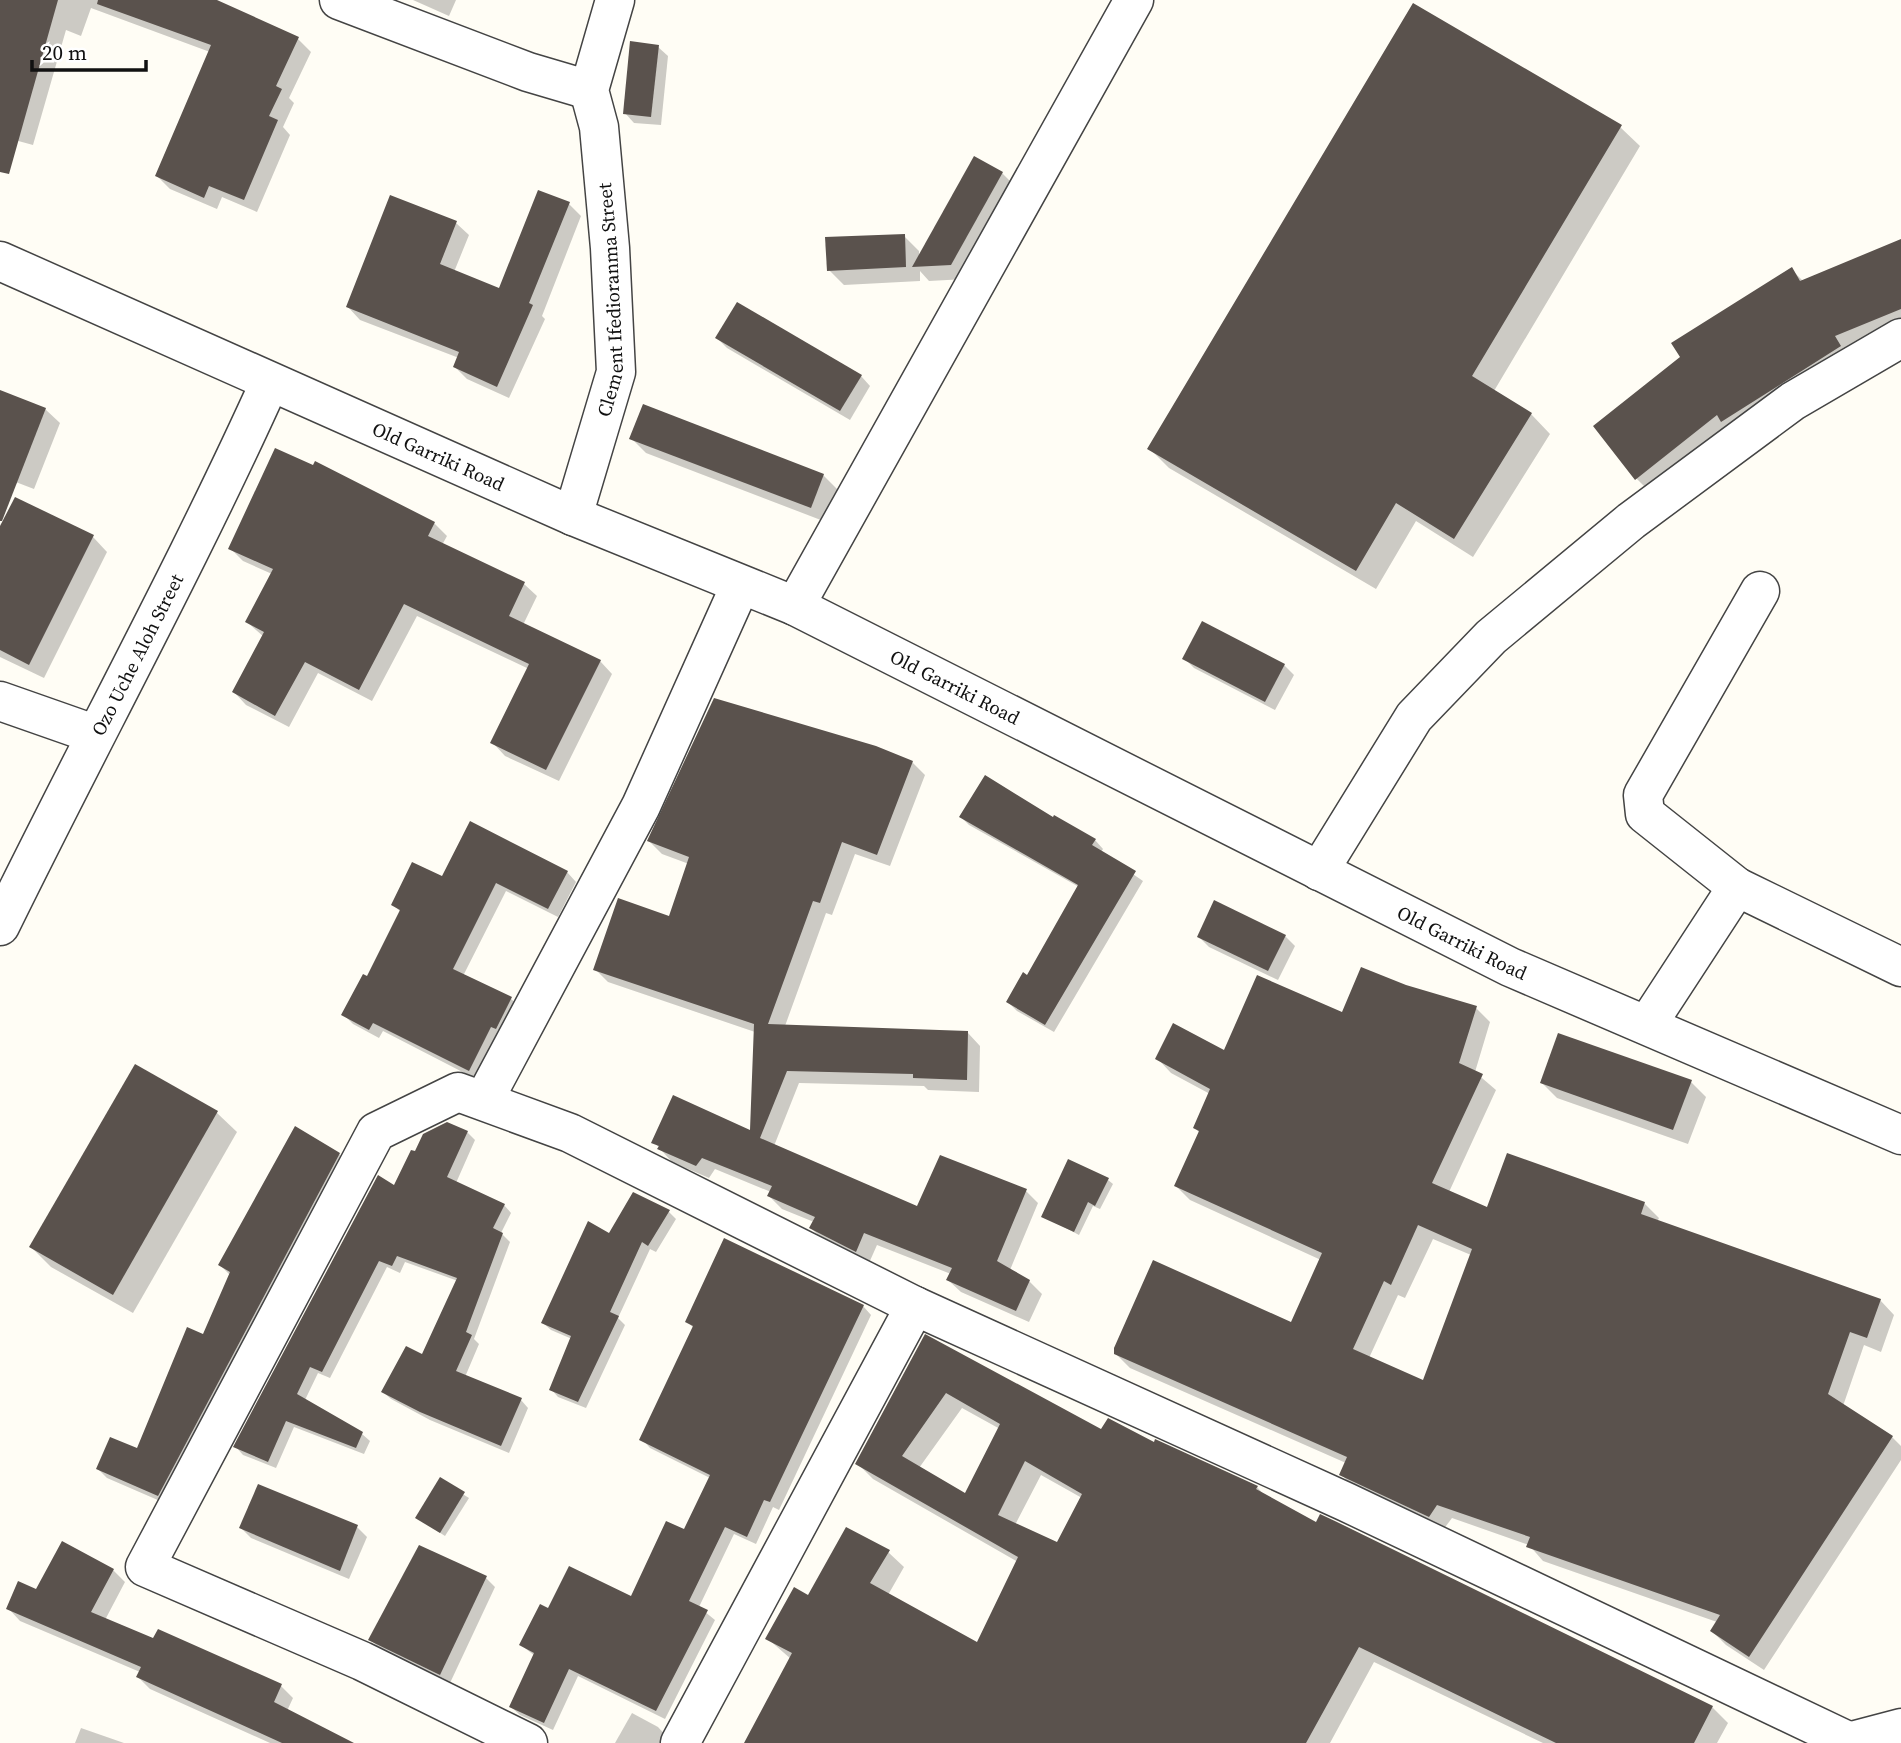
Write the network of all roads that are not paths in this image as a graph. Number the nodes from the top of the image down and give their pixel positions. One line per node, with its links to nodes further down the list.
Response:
1 (339, 0): 4 (street)
2 (615, 0): 4 (street)
3 (1134, 0): 11 (street)
4 (589, 90): 8 (street, Clement Ifedioranma Street)
5 (0, 261): 7 (street, Old Garriki Road)
6 (1901, 338): 14 (street)
7 (270, 382): 8 (street, Old Garriki Road); 13 (street, Ozo Uche Aloh Street)
8 (573, 516): 9 (street, Old Garriki Road)
9 (740, 586): 11 (street, Old Garriki Road); 19 (street)
10 (1760, 591): 15 (street)
11 (795, 606): 14 (street, Old Garriki Road)
12 (0, 701): 13 (street)
13 (94, 734): 16 (street, Ozo Uche Aloh Street)
14 (1319, 871): 18 (street, Old Garriki Road)
15 (1737, 887): 17 (street); 18 (street)
16 (0, 926)
17 (1901, 967)
18 (1647, 1025): 20 (street, Old Garriki Road)
19 (484, 1100): 21 (street); 24 (street)
20 (1901, 1135)
21 (915, 1306): 23 (street); 25 (street)
22 (1901, 1728): 23 (street)
23 (1847, 1742)
24 (528, 1743)
25 (680, 1743)

